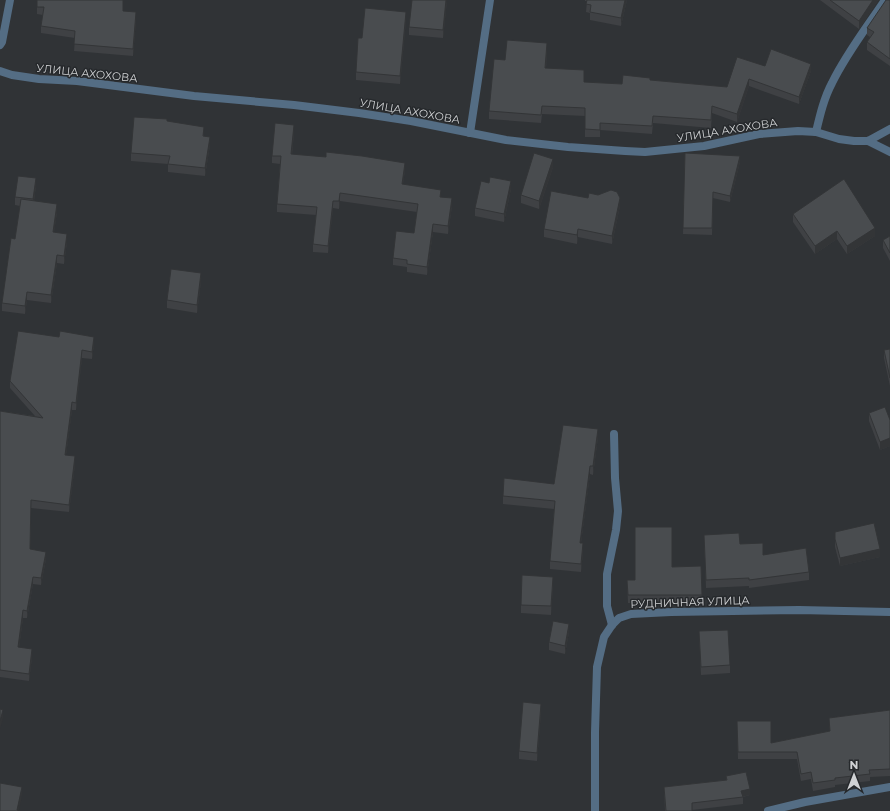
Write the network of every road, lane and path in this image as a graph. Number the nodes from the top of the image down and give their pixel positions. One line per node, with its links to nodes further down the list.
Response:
1 (10, 0): 4 (street)
2 (490, 0): 8 (street)
3 (885, 0): 7 (street)
4 (0, 45)
5 (0, 70): 8 (street, УЛИЦА АХОХОВА)
6 (890, 129): 9 (street)
7 (816, 132): 8 (street, УЛИЦА АХОХОВА); 9 (street, УЛИЦА АХОХОВА)
8 (470, 133)
9 (868, 141): 10 (street)
10 (890, 152)
11 (614, 434): 13 (street)
12 (890, 612): 13 (street, РУДНИЧНАЯ УЛИЦА)
13 (612, 625): 15 (street)
14 (890, 787): 16 (street)
15 (595, 811)
16 (768, 811)

